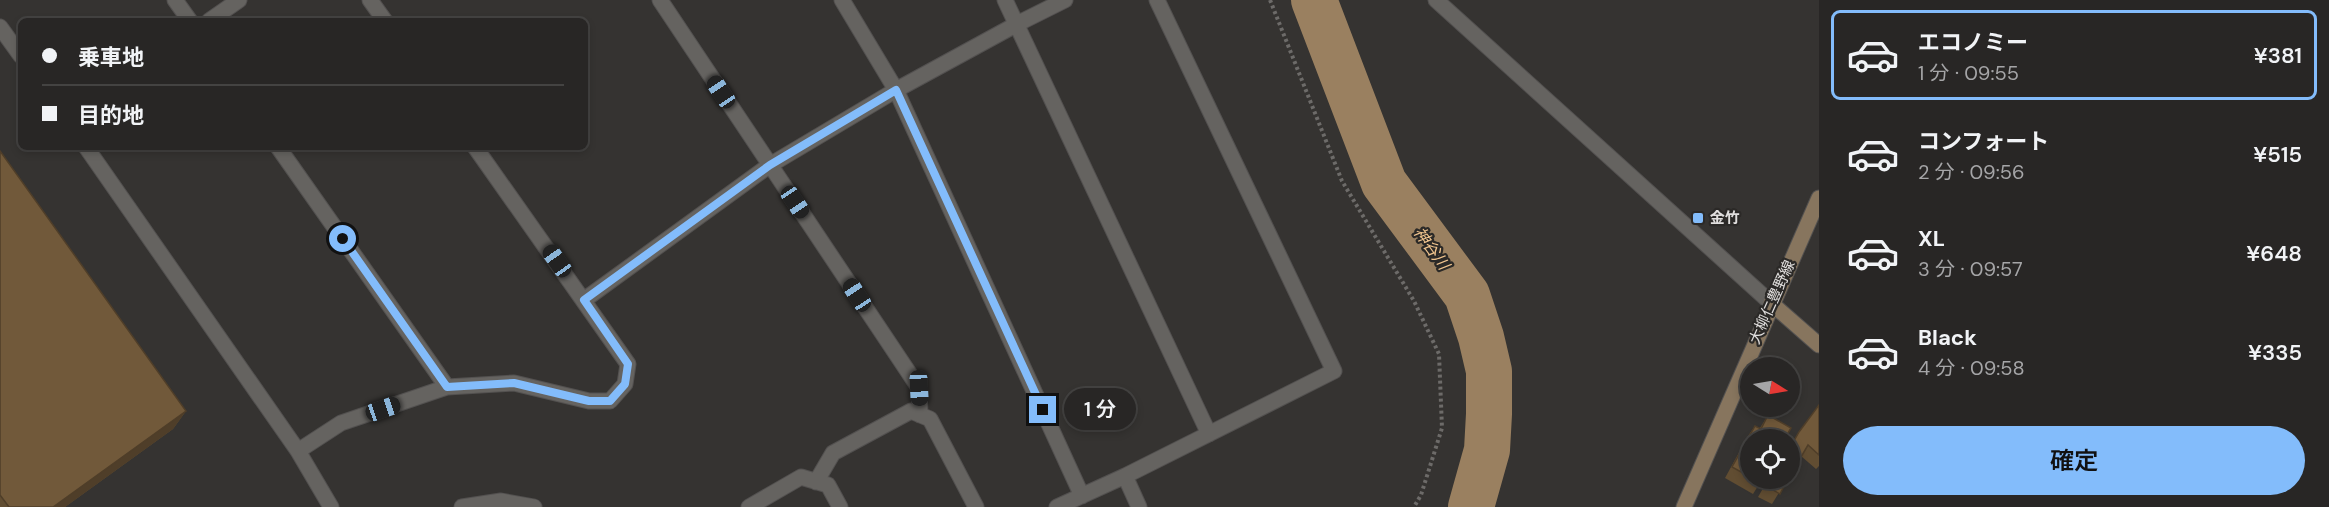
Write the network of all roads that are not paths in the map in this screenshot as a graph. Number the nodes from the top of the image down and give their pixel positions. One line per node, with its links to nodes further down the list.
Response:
1 (175, 0): 10 (street)
2 (239, 0): 11 (street)
3 (370, 0): 12 (street)
4 (660, 0): 20 (street)
5 (842, 0): 16 (street)
6 (1005, 0): 13 (street)
7 (1065, 0): 13 (street)
8 (1157, 0): 27 (street)
9 (1436, 0): 23 (street)
10 (188, 18)
11 (213, 18)
12 (384, 18)
13 (1017, 24): 16 (street); 27 (street)
14 (0, 27): 15 (street)
15 (18, 52)
16 (896, 90): 20 (street); 31 (street)
17 (88, 150): 28 (street)
18 (280, 150): 25 (street)
19 (477, 150): 22 (street)
20 (770, 165): 22 (street); 26 (street)
21 (1819, 198): 23 (main road, 大柳仁豊野線)
22 (584, 300): 25 (street)
23 (1771, 303): 24 (main road); 40 (main road, 大柳仁豊野線)
24 (1819, 345)
25 (447, 387): 28 (street)
26 (920, 415): 30 (street); 37 (street)
27 (1209, 434): 29 (street)
28 (298, 451): 32 (street)
29 (1125, 476): 31 (street); 39 (street)
30 (816, 482): 35 (street); 36 (street)
31 (1082, 495): 38 (street)
32 (331, 507)
33 (462, 507): 34 (street)
34 (534, 507)
35 (749, 507)
36 (840, 507)
37 (976, 507)
38 (1057, 507)
39 (1139, 507)
40 (1684, 507)

